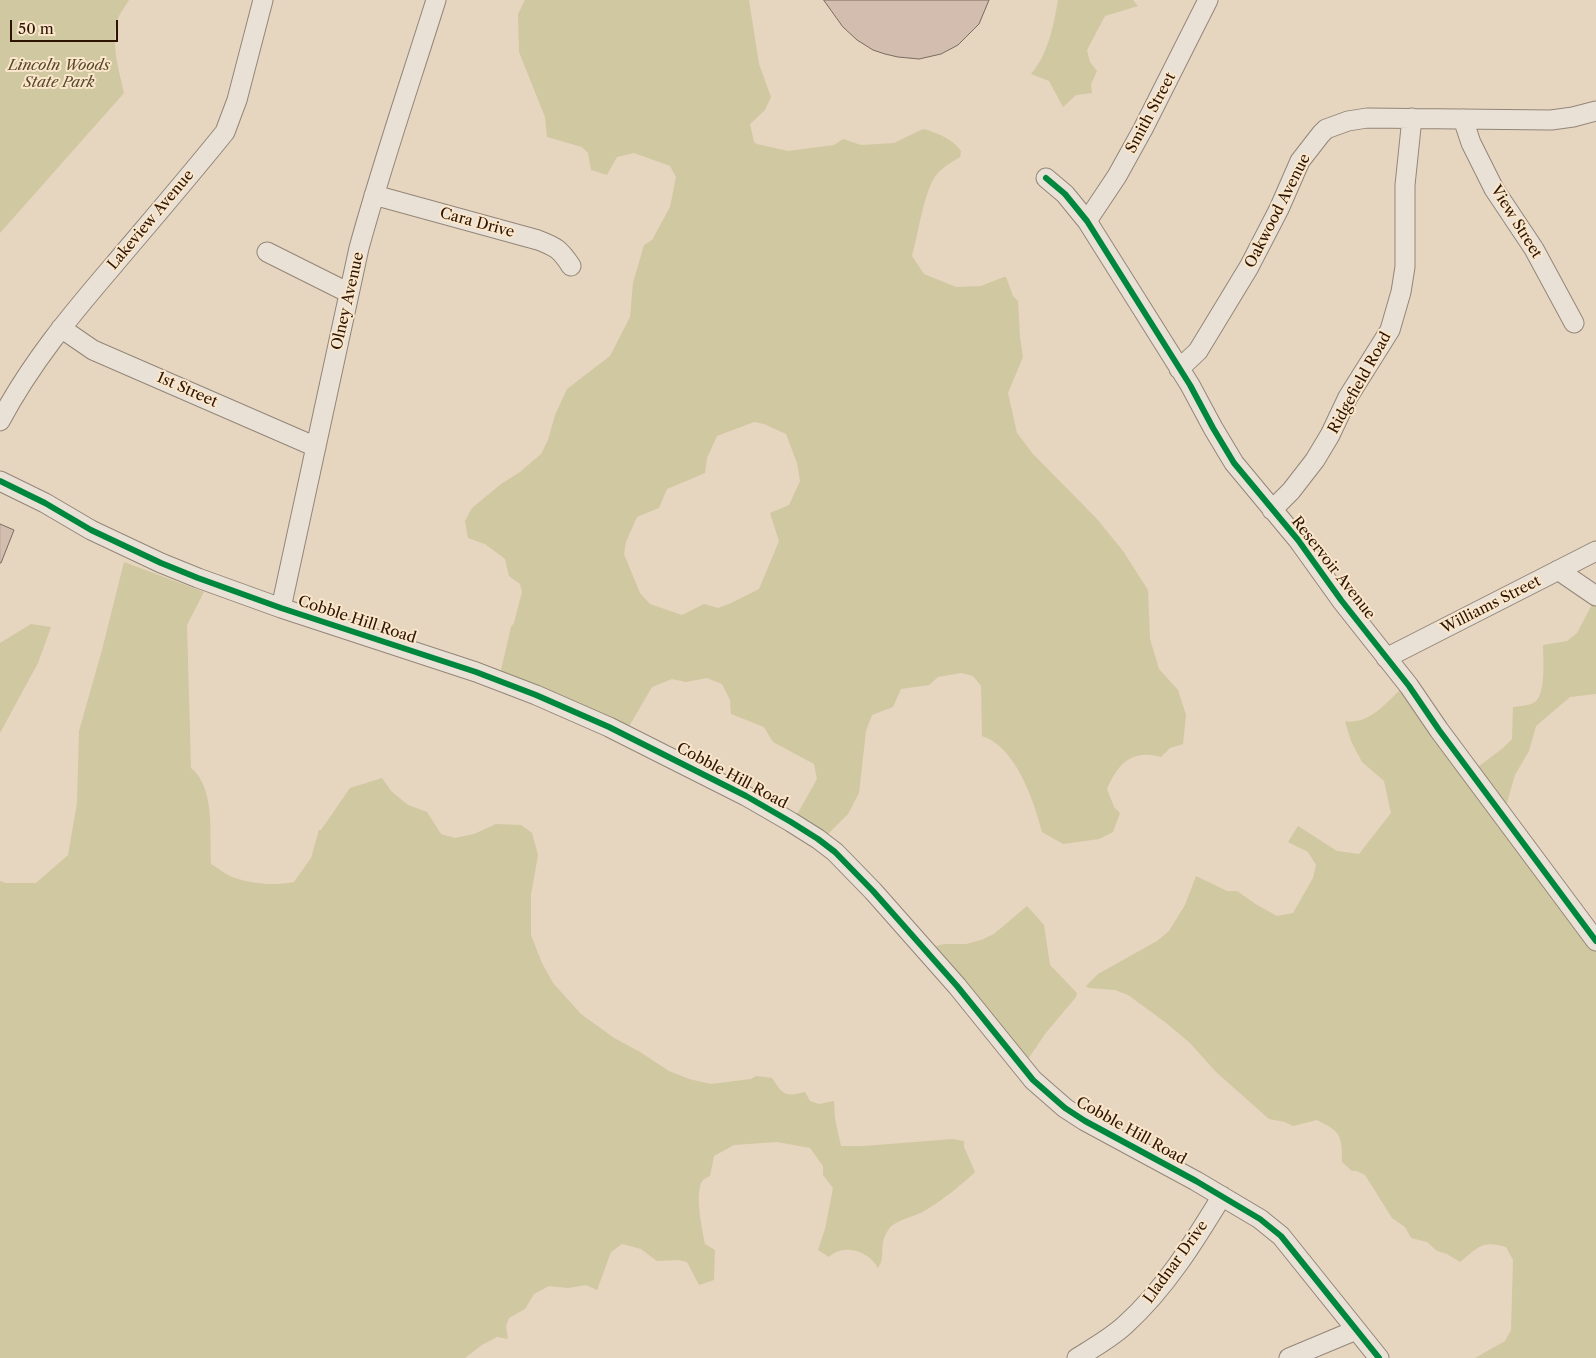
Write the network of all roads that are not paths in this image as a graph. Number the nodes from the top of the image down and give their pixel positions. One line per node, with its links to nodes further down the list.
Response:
1 (263, 0): 14 (street, Lakeview Avenue)
2 (436, 0): 8 (street, Olney Avenue)
3 (1208, 0): 9 (street, Smith Street)
4 (1596, 111): 6 (street, Oakwood Avenue)
5 (1412, 118): 6 (street, Oakwood Avenue); 15 (street, Oakwood Avenue); 19 (street, Ridgefield Road)
6 (1463, 119): 13 (street, View Street)
7 (1046, 178): 9 (street, Reservoir Avenue)
8 (374, 195): 11 (street, Cara Drive); 12 (street, Olney Avenue)
9 (1087, 222): 15 (street, Reservoir Avenue)
10 (267, 252): 12 (street)
11 (571, 266)
12 (349, 293): 17 (street, Olney Avenue)
13 (1574, 323)
14 (61, 328): 16 (street, Lakeview Avenue); 17 (street, 1st Street)
15 (1179, 369): 19 (street, Reservoir Avenue)
16 (0, 421)
17 (316, 447): 23 (street, Olney Avenue)
18 (0, 481): 23 (street, Cobble Hill Road)
19 (1272, 510): 24 (street, Reservoir Avenue)
20 (1596, 551): 21 (street, Williams Street)
21 (1558, 570): 22 (street); 24 (street, Williams Street)
22 (1596, 596)
23 (281, 608): 26 (street, Cobble Hill Road)
24 (1386, 658): 25 (street, Reservoir Avenue)
25 (1596, 941)
26 (1222, 1196): 27 (street, Cobble Hill Road); 28 (street, Lladnar Drive)
27 (1356, 1330): 29 (street); 30 (street, Cobble Hill Road)
28 (1077, 1358)
29 (1289, 1358)
30 (1379, 1358)

